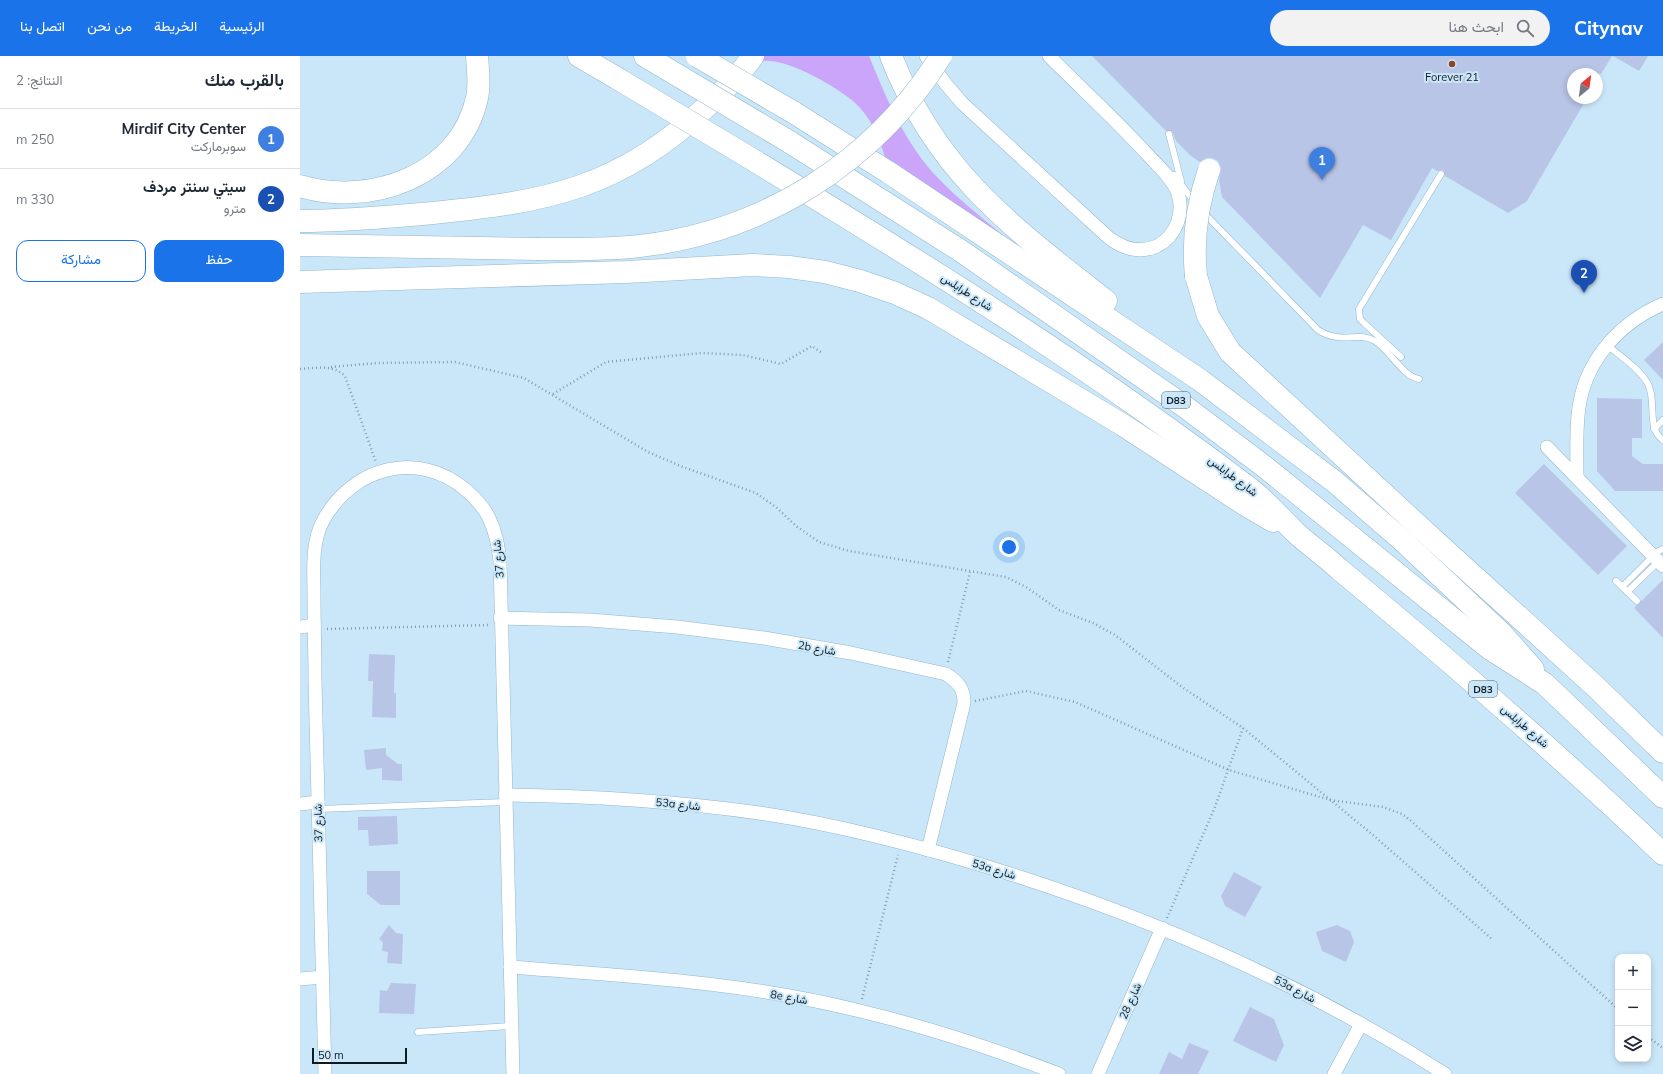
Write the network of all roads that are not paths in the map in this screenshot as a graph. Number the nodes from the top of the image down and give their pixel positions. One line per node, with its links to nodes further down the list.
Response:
1 (477, 56): 17 (highway)
2 (579, 56): 33 (highway, شارع طرابلس / D83, bridge)
3 (697, 56): 27 (highway, bridge)
4 (753, 56): 18 (highway)
5 (891, 56): 27 (highway)
6 (926, 56): 12 (street)
7 (941, 56): 20 (highway, bridge)
8 (1049, 56): 11 (street)
9 (1059, 56): 11 (street)
10 (653, 61): 42 (highway, D83, bridge)
11 (1087, 92): 12 (street)
12 (1127, 132): 16 (lane)
13 (1169, 134): 16 (lane)
14 (1210, 170): 43 (highway, bridge)
15 (1441, 174): 25 (lane)
16 (1182, 184): 26 (lane)
17 (300, 186)
18 (300, 221)
19 (300, 245): 20 (highway)
20 (530, 249): 21 (highway)
21 (300, 260)
22 (300, 282): 33 (highway)
23 (1663, 304): 24 (street)
24 (1607, 345): 29 (lane); 32 (street)
25 (1401, 357)
26 (1420, 379)
27 (1200, 380): 42 (highway)
28 (1663, 420): 29 (lane)
29 (1654, 428): 30 (lane)
30 (1663, 440)
31 (1546, 447): 32 (street)
32 (1577, 477): 34 (street)
33 (1296, 532): 49 (highway, شارع طرابلس / D83)
34 (1659, 558): 36 (lane); 37 (lane)
35 (1616, 581): 36 (lane)
36 (1622, 587): 37 (lane)
37 (1627, 592): 38 (lane)
38 (1637, 601)
39 (500, 621): 41 (street, شارع 37); 45 (street, شارع 37); 48 (street, 2b شارع)
40 (300, 627): 41 (street)
41 (314, 627): 47 (street, شارع 37)
42 (1545, 684): 44 (highway, D83)
43 (1663, 752)
44 (1663, 796)
45 (505, 799): 47 (lane); 48 (street, 53a شارع); 51 (street, شارع 37)
46 (300, 804): 47 (street)
47 (318, 805): 52 (street, شارع 37)
48 (928, 850): 50 (street, 53a شارع)
49 (1663, 854)
50 (1162, 928): 54 (street, 53a شارع); 60 (street, شارع 28)
51 (510, 967): 55 (street, شارع 37); 59 (street, 8e شارع)
52 (322, 977): 53 (street); 57 (street, شارع 37)
53 (300, 979)
54 (1360, 1024): 61 (street); 62 (street, 53a شارع)
55 (511, 1026): 56 (lane); 58 (street, شارع 37)
56 (418, 1032)
57 (325, 1074)
58 (513, 1074)
59 (1059, 1074)
60 (1098, 1074)
61 (1334, 1074)
62 (1445, 1074)

